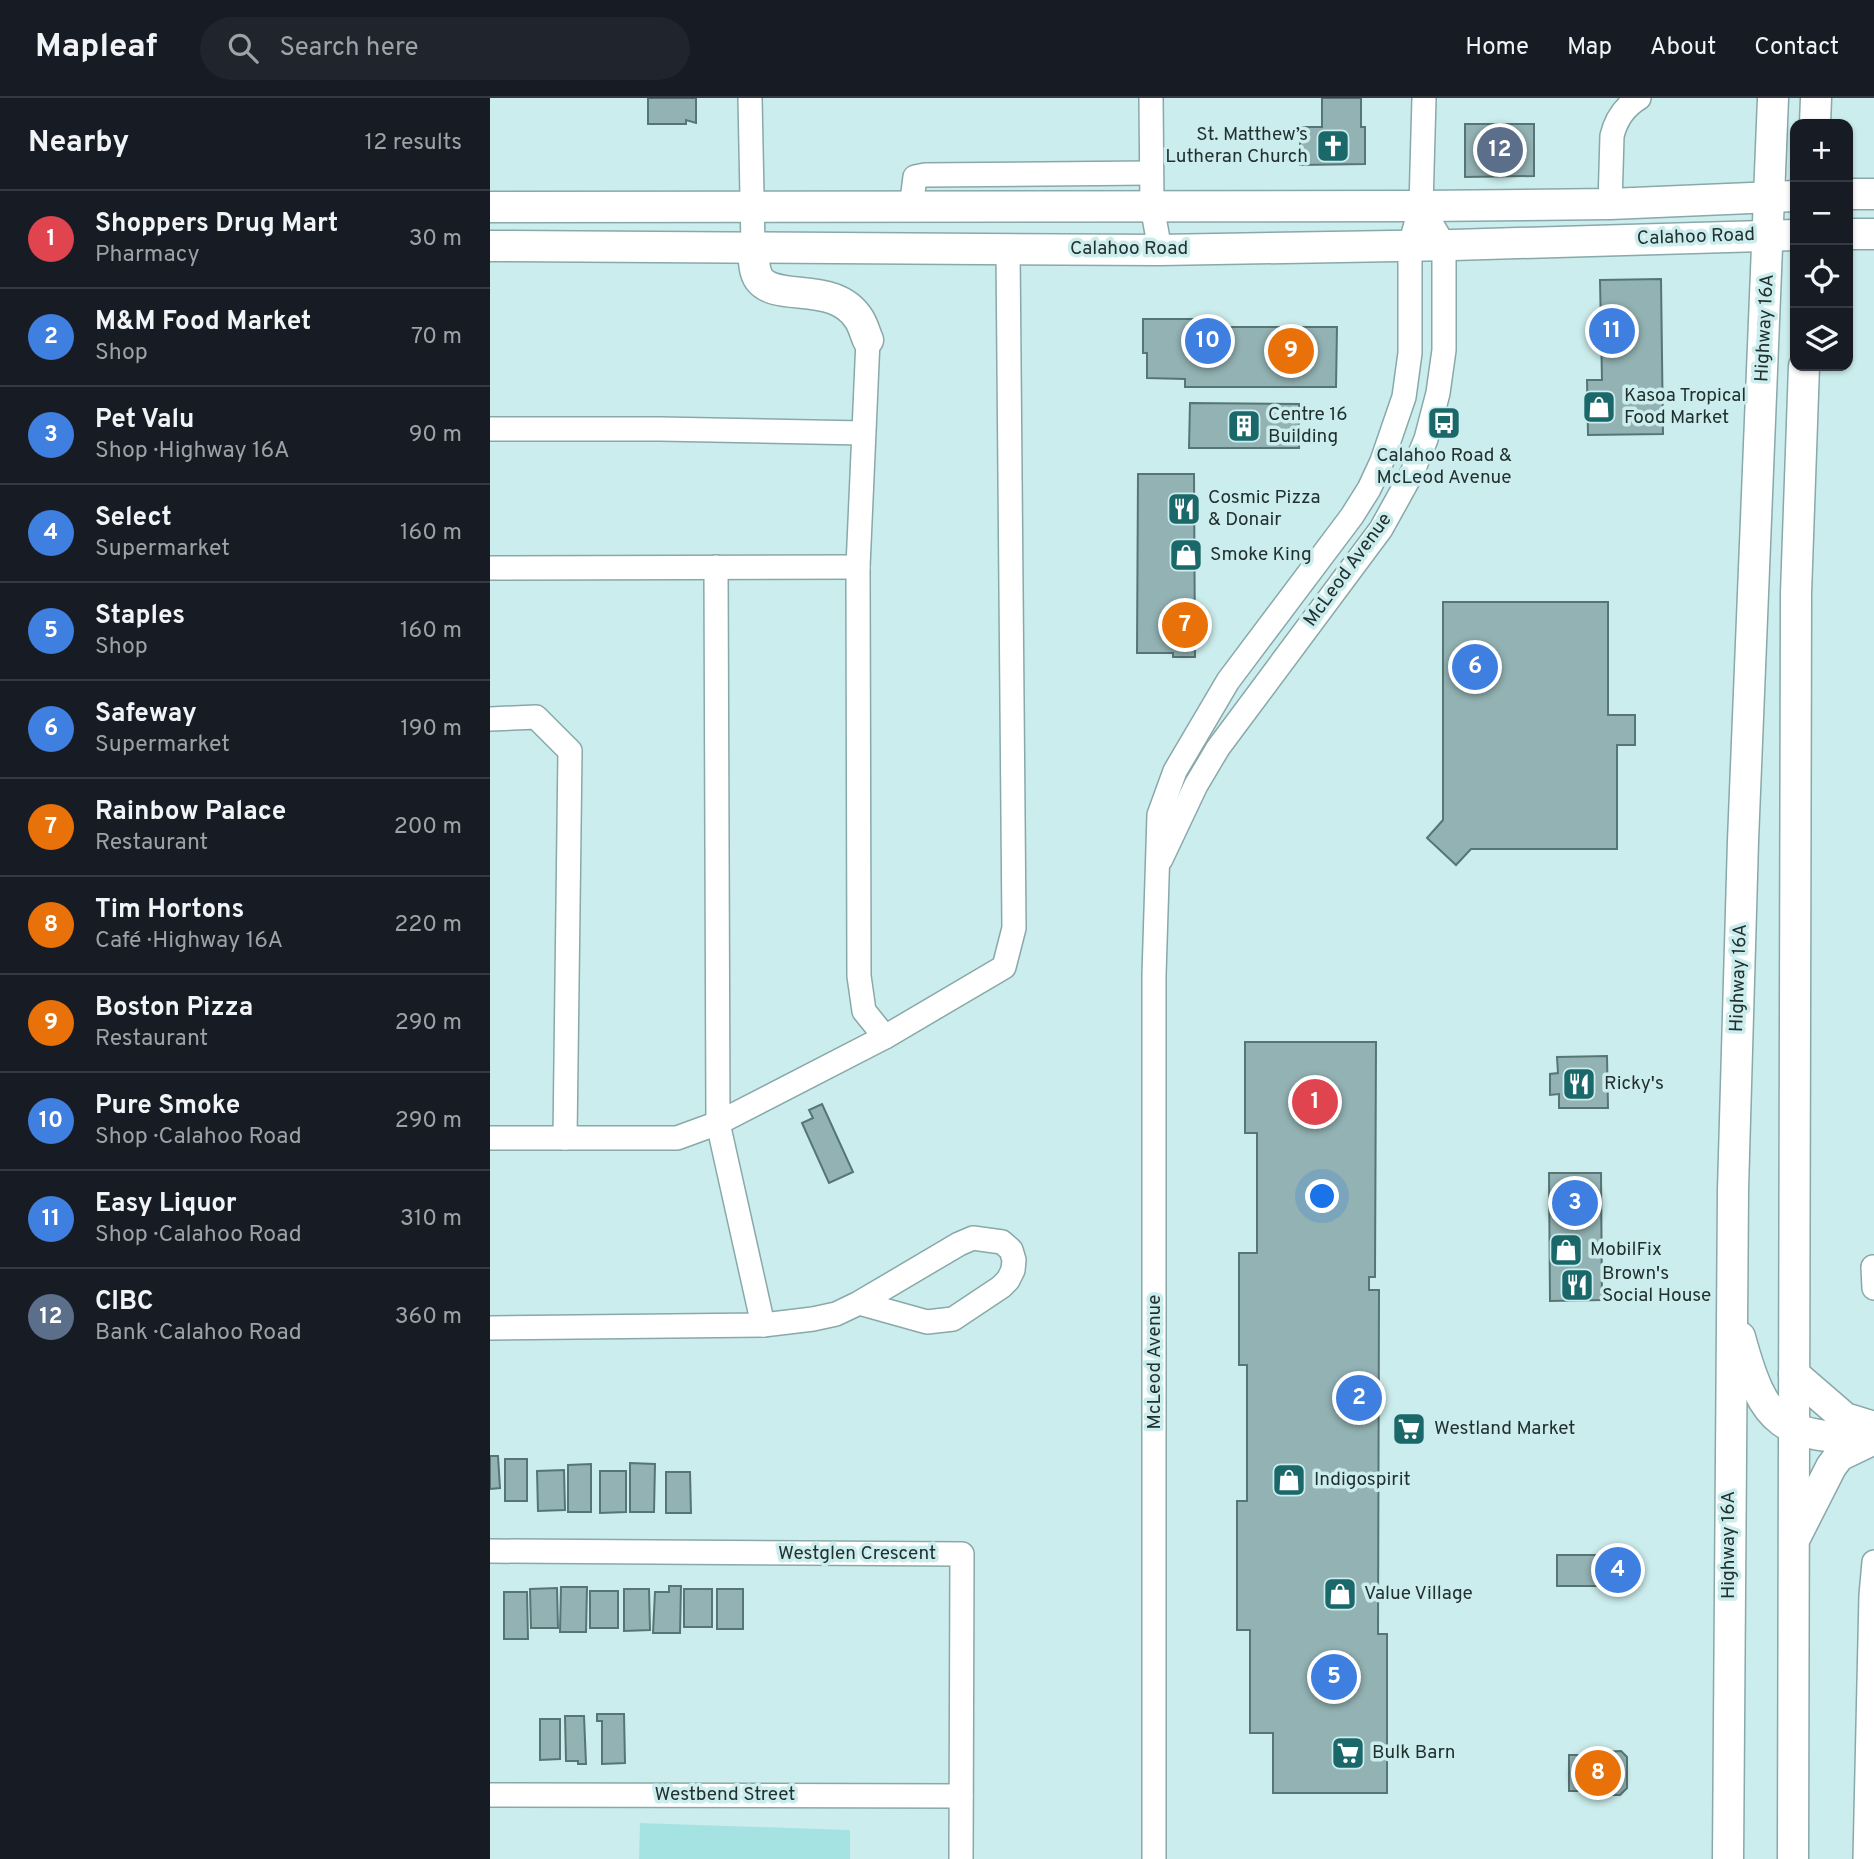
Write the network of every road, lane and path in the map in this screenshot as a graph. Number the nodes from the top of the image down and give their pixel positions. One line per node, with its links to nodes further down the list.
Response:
1 (750, 98): 16 (street)
2 (1151, 98): 8 (street)
3 (1424, 98): 14 (street, McLeod Avenue)
4 (1639, 98): 12 (street)
5 (1773, 98): 11 (main road, Highway 16A)
6 (1816, 98): 7 (main road)
7 (1815, 119)
8 (1151, 173): 13 (street); 17 (street)
9 (1853, 194): 10 (main road)
10 (1874, 194)
11 (1783, 197): 12 (main road, Calahoo Road); 20 (main road, Highway 16A)
12 (1610, 204): 14 (main road, Calahoo Road)
13 (1152, 206): 14 (main road, Calahoo Road); 17 (main road, Calahoo Road); 26 (street)
14 (1421, 206): 21 (street, McLeod Avenue); 22 (street)
15 (490, 207): 16 (main road, Calahoo Road)
16 (751, 207): 17 (main road, Calahoo Road); 24 (street)
17 (911, 208)
18 (1853, 234): 19 (main road)
19 (1874, 234)
20 (1782, 235): 22 (main road, Calahoo Road); 40 (main road, Highway 16A)
21 (1410, 245): 22 (main road, Calahoo Road); 26 (main road, Calahoo Road); 35 (street, McLeod Avenue)
22 (1444, 245): 35 (street, McLeod Avenue)
23 (490, 246): 24 (main road, Calahoo Road)
24 (753, 246): 25 (main road, Calahoo Road); 27 (main road)
25 (1008, 250): 26 (main road, Calahoo Road); 36 (street)
26 (1160, 250)
27 (868, 340): 30 (street)
28 (1804, 371): 44 (main road)
29 (490, 429): 30 (street)
30 (863, 433): 32 (street)
31 (716, 567): 32 (street); 33 (street); 37 (street)
32 (859, 567): 36 (street)
33 (490, 568)
34 (490, 719): 39 (street)
35 (1158, 865): 54 (street, McLeod Avenue)
36 (886, 1037): 37 (street)
37 (718, 1123): 39 (street); 42 (street)
38 (490, 1138): 39 (street)
39 (565, 1138)
40 (1732, 1302): 46 (main road); 55 (main road, Highway 16A)
41 (859, 1303): 41 (street); 42 (street)
42 (763, 1325): 43 (street)
43 (490, 1328)
44 (1794, 1374): 45 (main road); 46 (main road)
45 (1874, 1427)
46 (1794, 1430): 47 (main road); 48 (main road)
47 (1874, 1439): 48 (main road)
48 (1794, 1539): 56 (main road)
49 (490, 1552): 52 (street, Westglen Crescent)
50 (1874, 1562): 57 (street)
51 (490, 1795): 52 (street, Westbend Street)
52 (961, 1796): 53 (street, Westglen Crescent)
53 (961, 1859)
54 (1154, 1859)
55 (1728, 1859)
56 (1793, 1859)
57 (1865, 1859)

